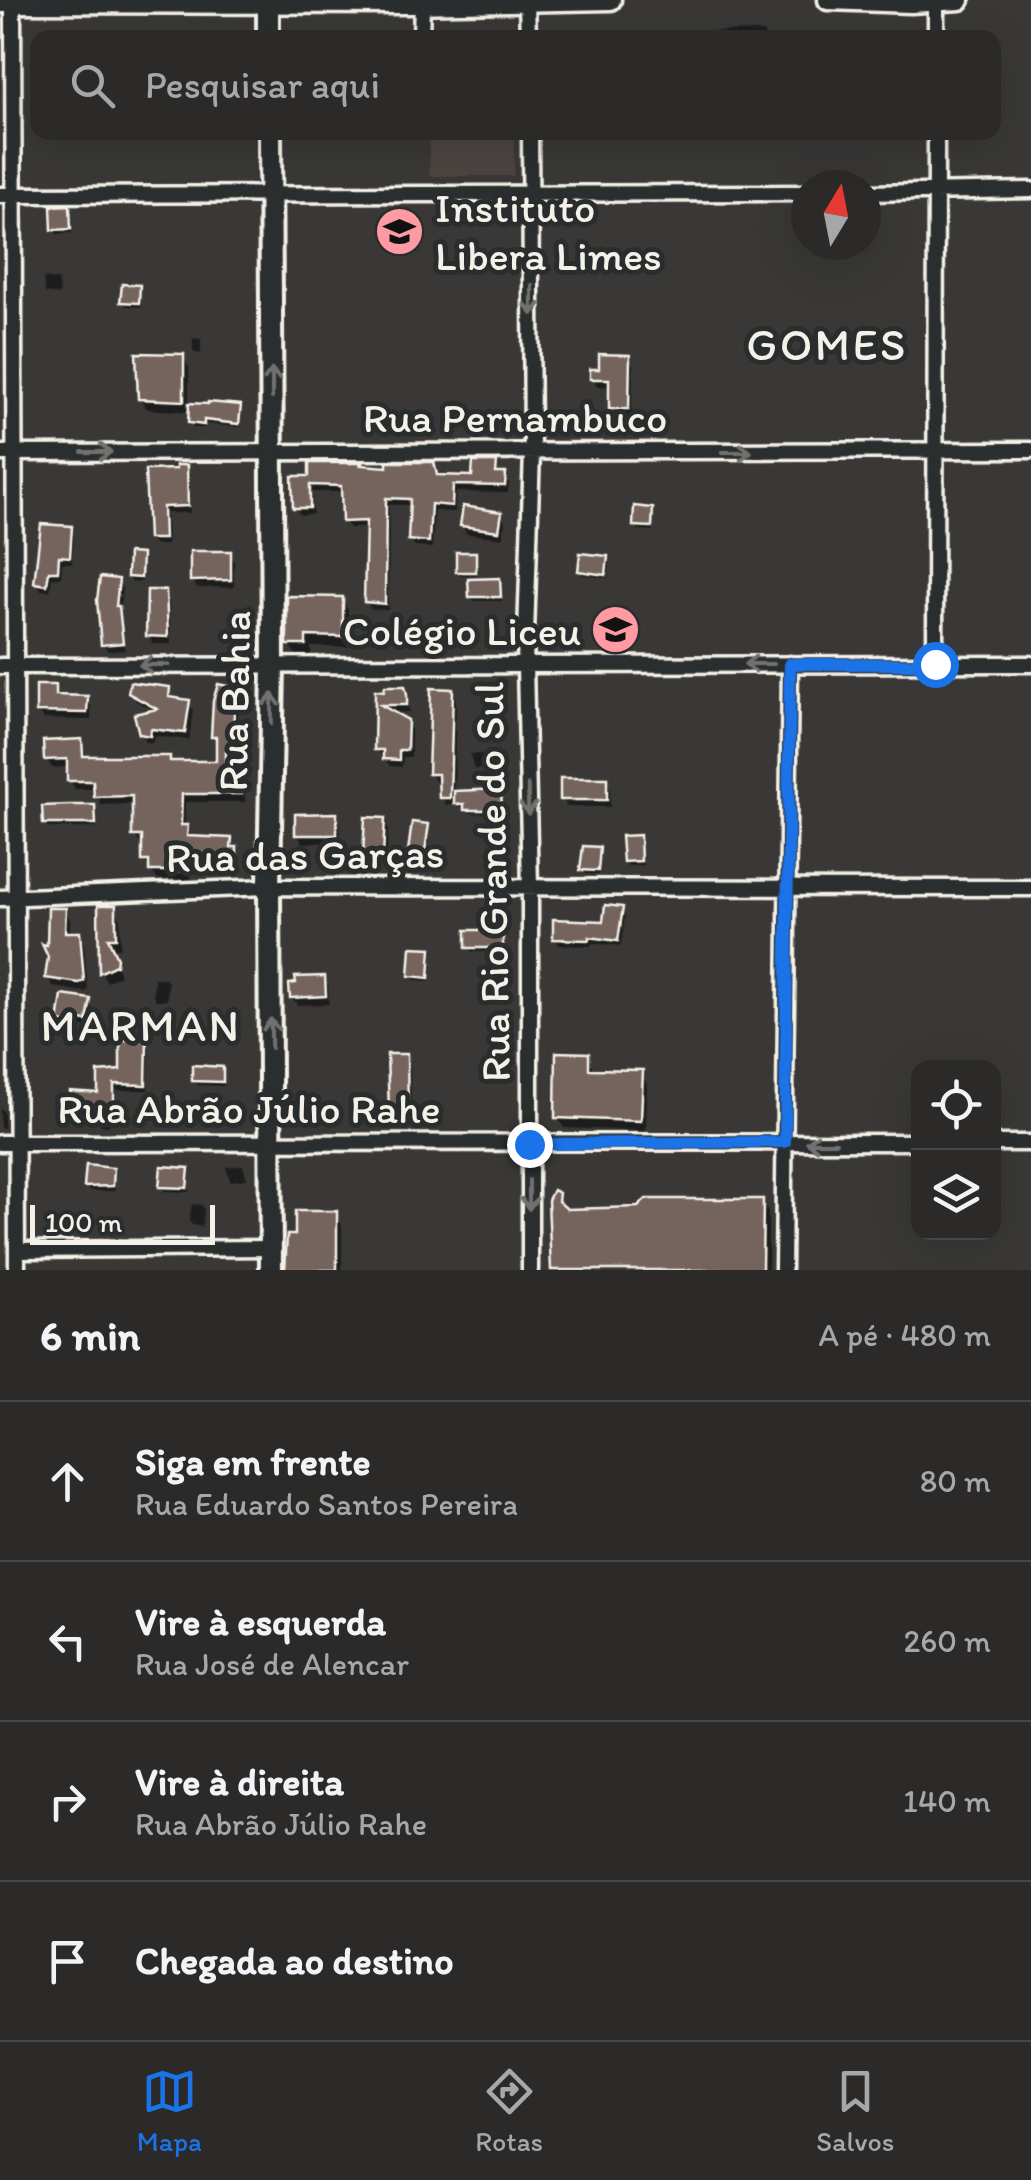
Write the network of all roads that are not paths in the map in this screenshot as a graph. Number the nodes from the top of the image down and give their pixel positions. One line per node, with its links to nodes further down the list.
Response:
1 (610, 0): 5 (street)
2 (828, 0): 6 (street)
3 (960, 0): 7 (street)
4 (494, 1): 5 (street); 10 (street)
5 (526, 1): 13 (street)
6 (915, 1): 7 (street)
7 (936, 1): 14 (street)
8 (9, 2): 9 (street); 23 (street)
9 (268, 2): 10 (street); 11 (main road)
10 (413, 2): 12 (street)
11 (268, 30)
12 (419, 30)
13 (528, 30)
14 (936, 30)
15 (270, 140): 24 (main road, Rua Bahia)
16 (530, 140): 22 (street, Rua Rio Grande do Sul)
17 (936, 140): 21 (street)
18 (1031, 190): 21 (street)
19 (791, 193): 22 (street)
20 (881, 193): 21 (street)
21 (936, 193): 29 (street)
22 (532, 194): 24 (street); 28 (street, Rua Rio Grande do Sul, one-way to 28)
23 (8, 195): 24 (street); 26 (street)
24 (272, 195): 27 (main road, Rua Bahia, one-way to 24)
25 (1031, 450): 29 (street, Rua Pernambuco)
26 (8, 452): 27 (street, Rua Pernambuco, one-way to 27); 35 (street)
27 (272, 452): 28 (street, Rua Pernambuco); 33 (main road, Rua Bahia)
28 (532, 452): 29 (street, Rua Pernambuco, one-way to 29); 34 (street, Rua Rio Grande do Sul)
29 (935, 452): 31 (street)
30 (790, 664): 31 (street); 34 (street, one-way to 34); 38 (street)
31 (935, 664): 32 (street)
32 (1031, 664)
33 (273, 665): 34 (street); 35 (street, one-way to 35); 36 (main road, Rua Bahia, one-way to 33)
34 (525, 665): 37 (street, Rua Rio Grande do Sul, one-way to 37)
35 (8, 666): 41 (street)
36 (268, 887): 37 (street, Rua das Garças); 41 (street, Rua das Garças); 47 (main road, Rua Bahia, one-way to 36)
37 (530, 888): 38 (street, Rua das Garças); 49 (street, Rua Rio Grande do Sul)
38 (788, 888): 39 (street, Rua das Garças); 42 (street)
39 (1031, 888)
40 (0, 898): 41 (street, Rua das Garças)
41 (16, 898): 46 (street)
42 (785, 1142): 43 (street, Rua Abrão Júlio Rahe, one-way to 42); 49 (street, Rua Abrão Júlio Rahe); 55 (street)
43 (911, 1142)
44 (1001, 1142): 48 (street)
45 (0, 1143): 46 (street, Rua Abrão Júlio Rahe)
46 (16, 1143): 47 (street, Rua Abrão Júlio Rahe); 51 (street)
47 (272, 1143): 49 (street, Rua Abrão Júlio Rahe); 50 (main road, Rua Bahia)
48 (1031, 1143)
49 (529, 1144): 54 (street, Rua Rio Grande do Sul, one-way to 54)
50 (272, 1248): 51 (street); 53 (main road, Rua Bahia)
51 (18, 1250): 52 (street)
52 (18, 1270)
53 (272, 1270)
54 (530, 1270)
55 (783, 1270)

